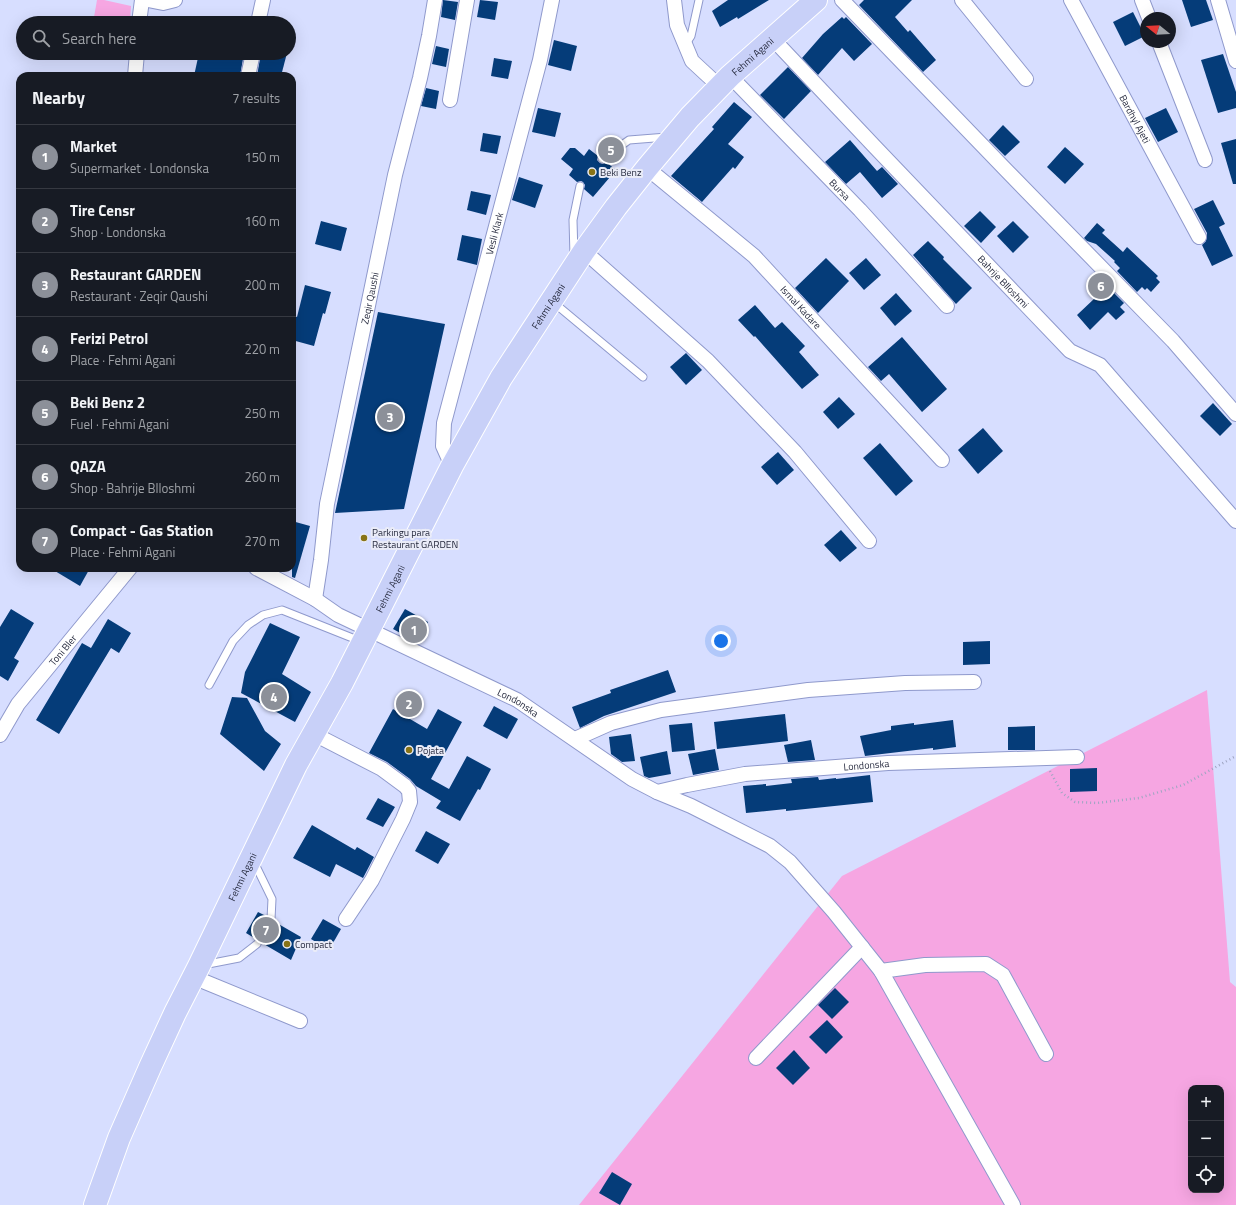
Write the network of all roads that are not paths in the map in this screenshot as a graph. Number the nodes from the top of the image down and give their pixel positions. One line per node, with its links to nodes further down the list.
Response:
1 (142, 0): 17 (street)
2 (148, 0): 3 (street)
3 (175, 0)
4 (263, 0): 18 (street)
5 (435, 0): 47 (street, Zeqir Qaushi)
6 (467, 0): 29 (street)
7 (552, 0): 42 (street, Vesli Klark)
8 (674, 0): 20 (street, Bursa)
9 (699, 0): 20 (lane)
10 (816, 0): 19 (main road, Fehmi Agani)
11 (842, 0): 40 (street)
12 (962, 0): 27 (street)
13 (1071, 0): 35 (street, Bardhyl Ajeti)
14 (1142, 0): 16 (street)
15 (1218, 0): 24 (street)
16 (1147, 12)
17 (140, 16)
18 (260, 16)
19 (772, 38): 28 (main road, Fehmi Agani); 43 (street, Bahrije Blloshmi)
20 (685, 45): 28 (street, Bursa)
21 (1161, 48): 32 (street)
22 (136, 60): 25 (street)
23 (251, 60): 26 (street)
24 (1236, 61)
25 (135, 72)
26 (249, 72)
27 (1026, 79)
28 (724, 81): 30 (main road, Fehmi Agani); 38 (street, Bursa)
29 (450, 100)
30 (673, 137): 31 (lane); 33 (main road, Fehmi Agani)
31 (602, 159)
32 (1205, 160)
33 (647, 168): 36 (main road, Fehmi Agani); 41 (street, Ismal Kadare)
34 (580, 186): 36 (lane)
35 (1199, 237)
36 (579, 259): 37 (main road, Fehmi Agani); 44 (street)
37 (551, 300): 39 (lane); 42 (main road, Fehmi Agani)
38 (947, 306)
39 (643, 377)
40 (1236, 414)
41 (942, 460)
42 (452, 466): 48 (main road, Fehmi Agani)
43 (1236, 521)
44 (869, 541)
45 (127, 572): 52 (street, Toni Bler)
46 (264, 572): 47 (street)
47 (315, 599): 48 (street)
48 (366, 636): 50 (lane); 51 (main road, Fehmi Agani); 53 (street, Londonska)
49 (974, 682): 53 (street)
50 (209, 685)
51 (314, 734): 56 (main road, Fehmi Agani); 58 (street)
52 (0, 735)
53 (575, 739): 55 (street, Londonska)
54 (1077, 757): 55 (street, Londonska)
55 (657, 792): 60 (street, Londonska)
56 (252, 856): 57 (lane); 61 (main road, Fehmi Agani)
57 (271, 919)
58 (346, 919)
59 (257, 944): 61 (lane)
60 (862, 947): 62 (street, Londonska); 65 (street)
61 (196, 971): 63 (street); 66 (main road, Fehmi Agani)
62 (881, 971): 64 (street); 67 (street, Londonska)
63 (300, 1021)
64 (1046, 1054)
65 (756, 1058)
66 (95, 1205)
67 (1013, 1205)

